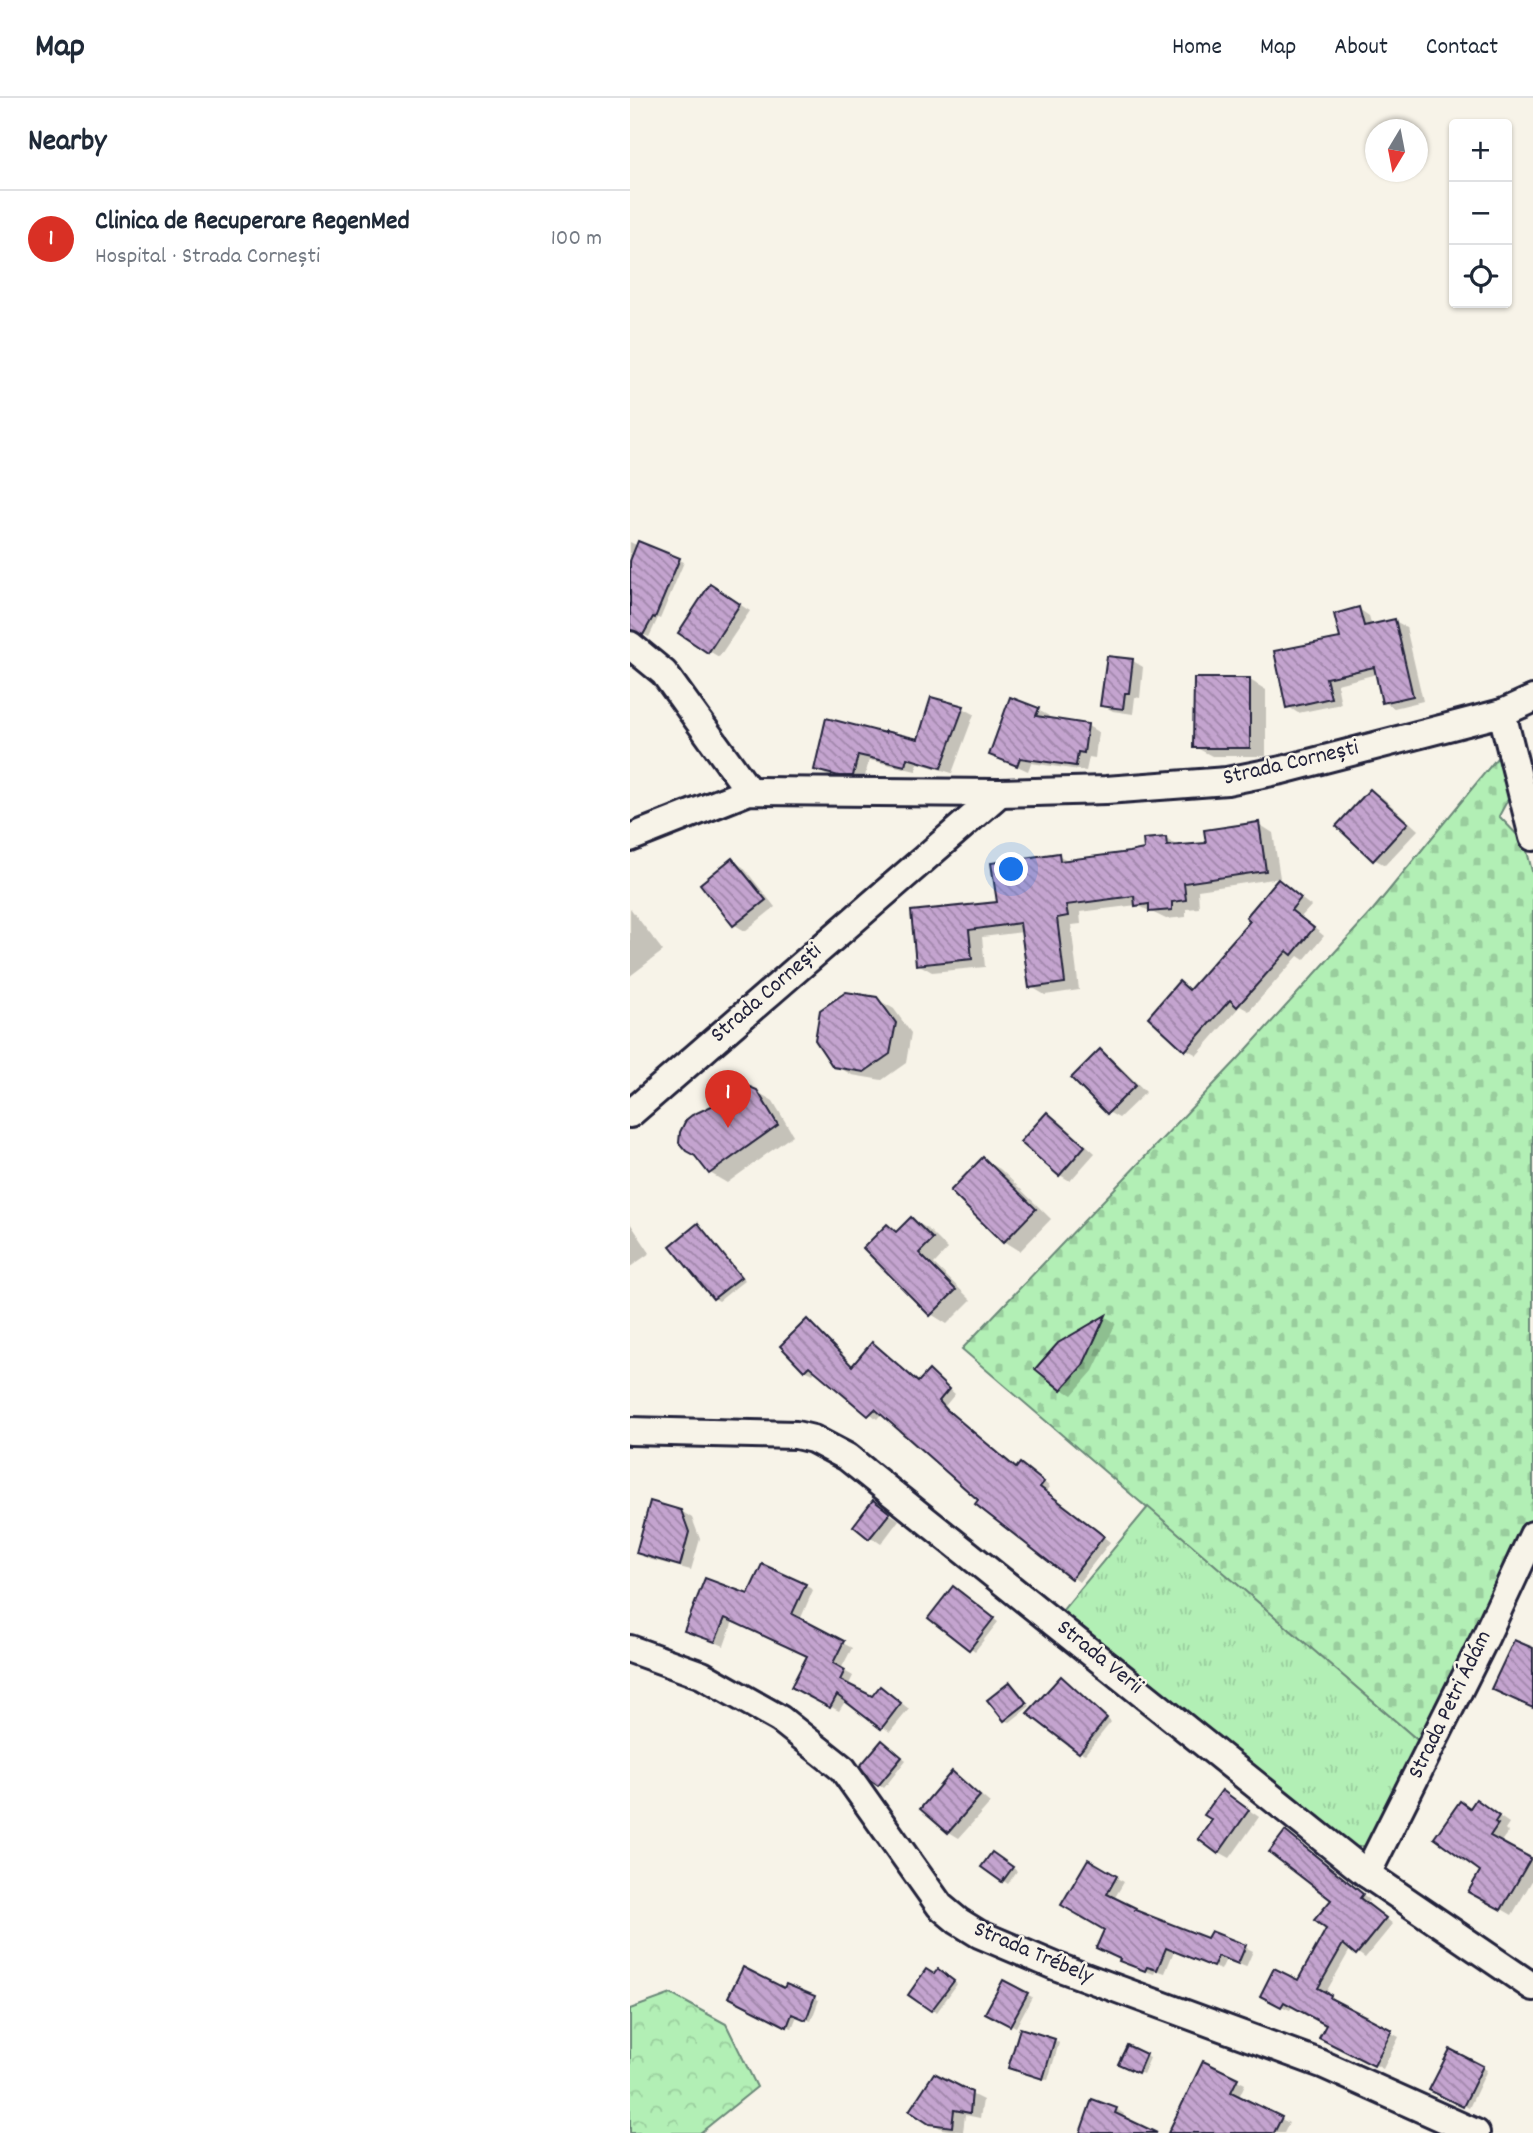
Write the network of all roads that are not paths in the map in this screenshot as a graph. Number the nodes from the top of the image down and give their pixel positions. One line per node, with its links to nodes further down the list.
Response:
1 (630, 645): 4 (street)
2 (1533, 699): 3 (street, Strada Cornești)
3 (1502, 712): 5 (street, Strada Cornești); 6 (street)
4 (749, 791): 5 (street, Strada Cornești); 7 (street, Strada Cornești)
5 (1000, 793): 8 (street, Strada Cornești)
6 (1533, 837)
7 (630, 838)
8 (630, 1114)
9 (630, 1430): 12 (street, Strada Verii)
10 (1533, 1535): 12 (street, Strada Petri Ádám)
11 (630, 1650): 14 (street, Strada Trébely)
12 (1367, 1874): 13 (street, Strada Verii)
13 (1533, 1987)
14 (1476, 2133)

